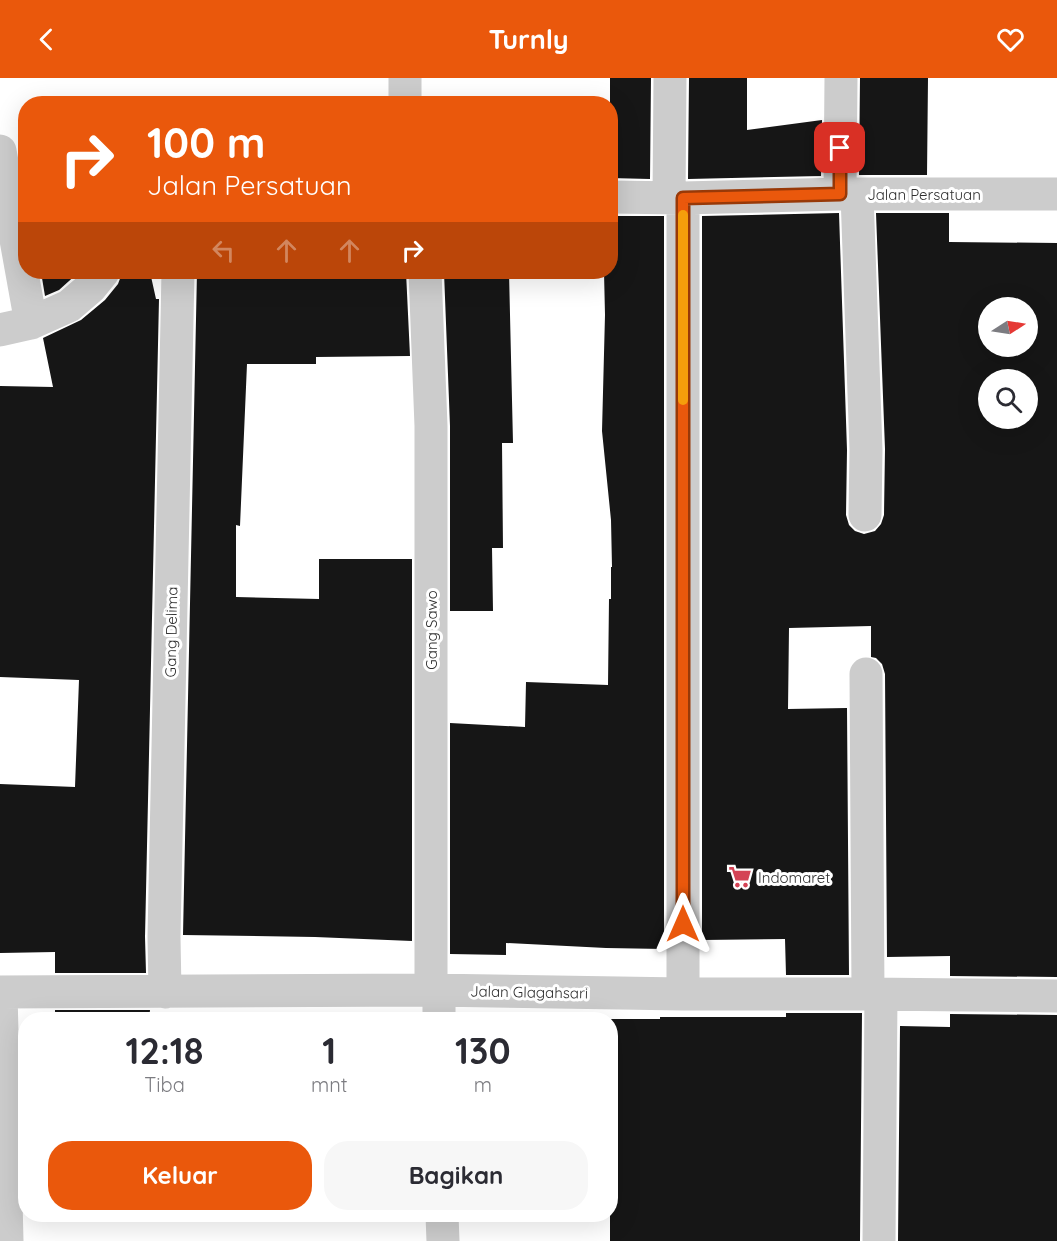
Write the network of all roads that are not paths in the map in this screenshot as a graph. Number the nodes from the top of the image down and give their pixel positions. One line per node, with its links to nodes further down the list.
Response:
1 (405, 78): 4 (street)
2 (670, 78): 9 (street)
3 (841, 78): 6 (street)
4 (405, 96)
5 (0, 151): 13 (street)
6 (848, 194): 7 (street, Jalan Persatuan); 9 (street, Jalan Persatuan); 14 (street)
7 (1057, 194)
8 (618, 197): 9 (street, Jalan Persatuan)
9 (676, 198): 18 (street)
10 (97, 279): 13 (street)
11 (178, 279): 17 (street, Gang Delima)
12 (425, 279): 21 (street, Gang Sawo)
13 (15, 326)
14 (865, 515)
15 (866, 674): 19 (street)
16 (0, 992): 17 (street, Jalan Glagahsari); 23 (street)
17 (165, 992): 21 (street, Jalan Glagahsari)
18 (683, 994): 19 (street, Jalan Glagahsari); 21 (street, Jalan Glagahsari)
19 (874, 994): 20 (street, Jalan Glagahsari); 25 (street)
20 (1057, 996)
21 (436, 1000)
22 (442, 1222): 24 (street)
23 (7, 1241)
24 (443, 1241)
25 (879, 1241)

